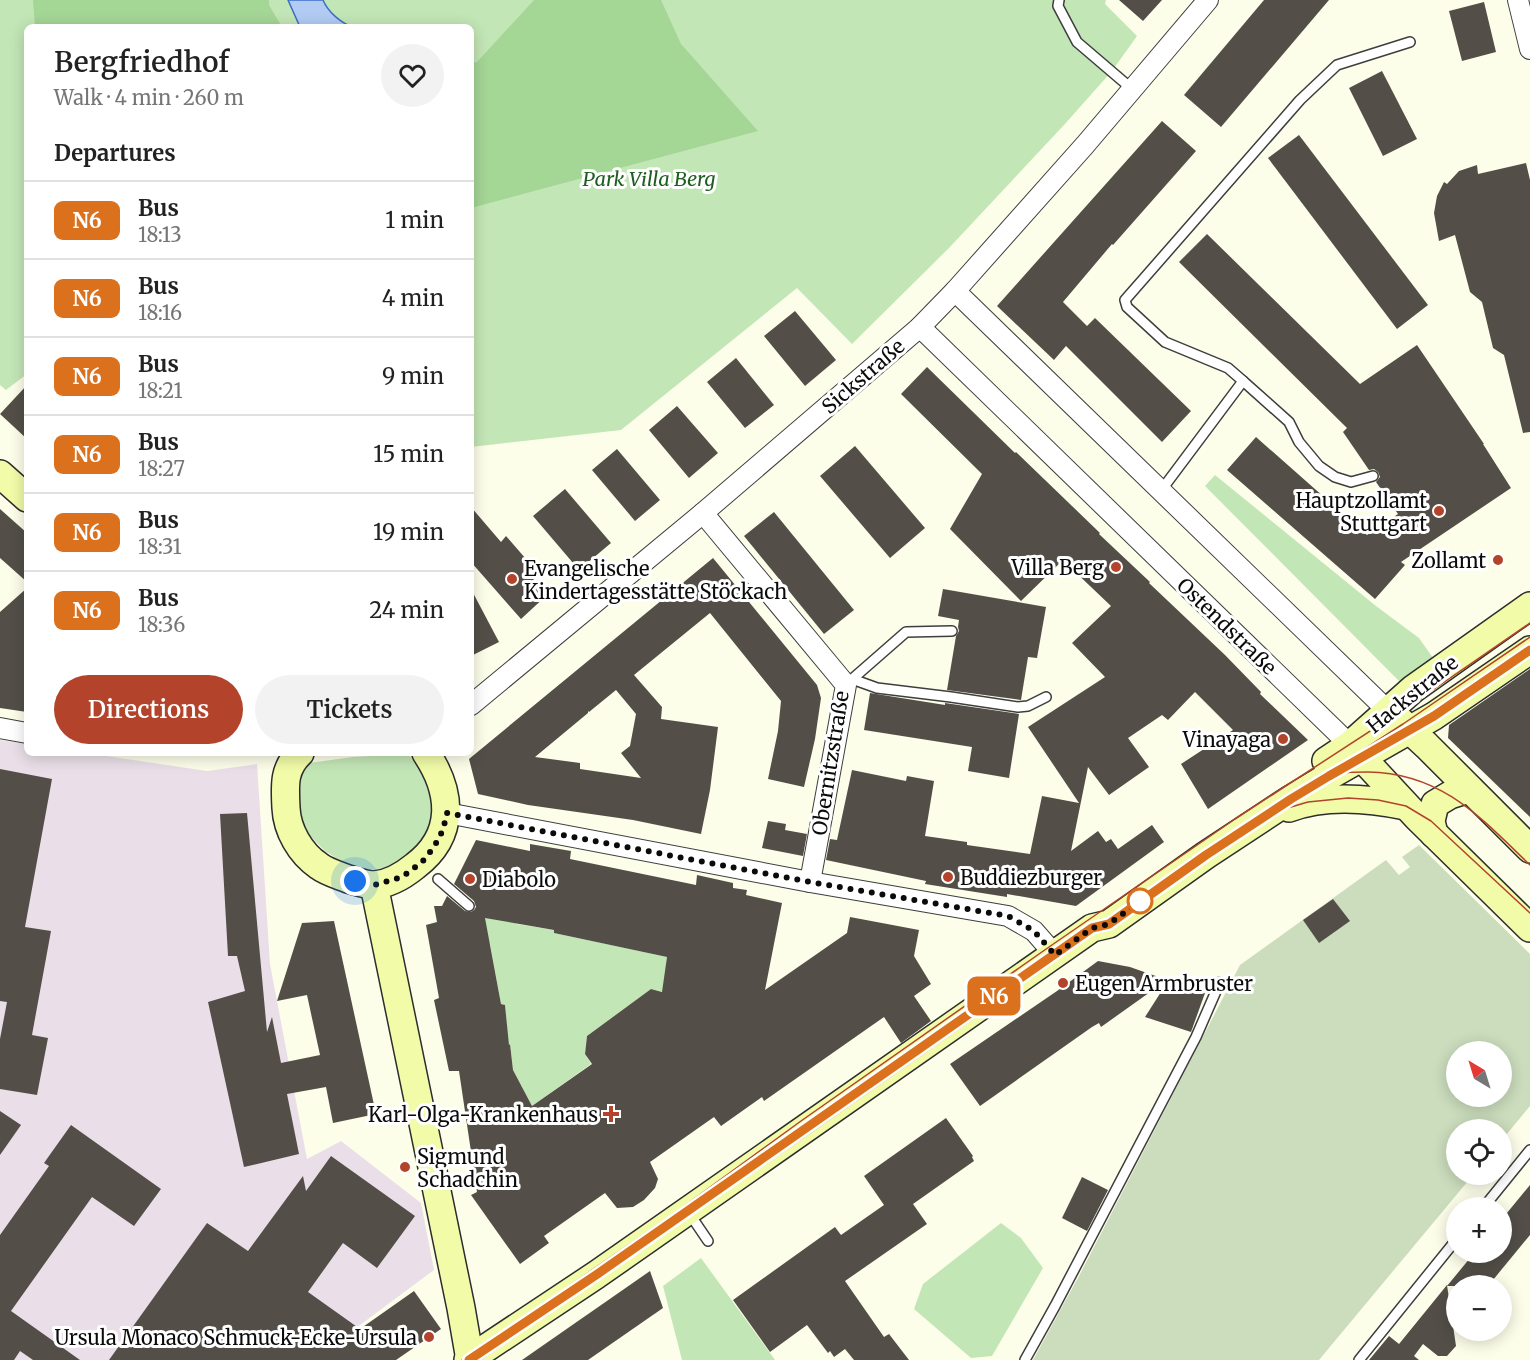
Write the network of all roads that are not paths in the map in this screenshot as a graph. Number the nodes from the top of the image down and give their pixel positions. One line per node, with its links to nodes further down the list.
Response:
1 (1059, 0): 6 (lane)
2 (1208, 0): 6 (street, Sickstraße)
3 (1518, 0): 5 (street)
4 (1410, 42): 9 (lane)
5 (1530, 49)
6 (1132, 89): 7 (street, Sickstraße)
7 (955, 291): 8 (street, Sickstraße); 12 (street)
8 (920, 327): 14 (street, Sickstraße); 25 (street, Ostendstraße)
9 (1243, 381): 11 (lane); 12 (lane)
10 (0, 474): 13 (main road)
11 (1372, 476)
12 (1160, 492): 21 (street)
13 (24, 495)
14 (703, 513): 18 (street, Obernitzstraße); 20 (street, Sickstraße)
15 (1530, 606): 21 (main road, Hackstraße)
16 (952, 631): 18 (lane)
17 (1530, 650): 23 (main road, Hackstraße)
18 (849, 682): 19 (lane); 35 (street, Obernitzstraße)
19 (1046, 697)
20 (474, 703)
21 (1388, 711): 23 (main road); 25 (main road, Hackstraße)
22 (0, 728): 24 (street)
23 (1410, 730): 25 (main road, Hackstraße); 28 (main road)
24 (24, 732)
25 (1356, 752): 29 (main road, Ostendstraße); 31 (main road, Hackstraße); 38 (main road, Hackstraße)
26 (293, 756): 36 (main road)
27 (428, 756): 30 (main road)
28 (1469, 789): 32 (main road); 33 (main road)
29 (1407, 806): 31 (main road); 32 (main road, Ostendstraße)
30 (447, 813): 35 (street); 36 (main road)
31 (1263, 818): 38 (main road, Hackstraße)
32 (1434, 834): 39 (main road, Ostendstraße)
33 (1530, 849)
34 (438, 879): 37 (lane)
35 (810, 882): 40 (street)
36 (374, 885): 47 (main road)
37 (470, 906)
38 (1092, 928): 40 (main road, Hackstraße)
39 (1530, 928)
40 (1055, 955): 44 (main road, Hackstraße)
41 (1220, 982): 48 (lane)
42 (1530, 1150): 43 (lane)
43 (1492, 1197)
44 (687, 1210): 45 (lane); 47 (main road, Hackstraße)
45 (708, 1241)
46 (1446, 1252): 49 (lane)
47 (469, 1360)
48 (1025, 1360)
49 (1359, 1360)

